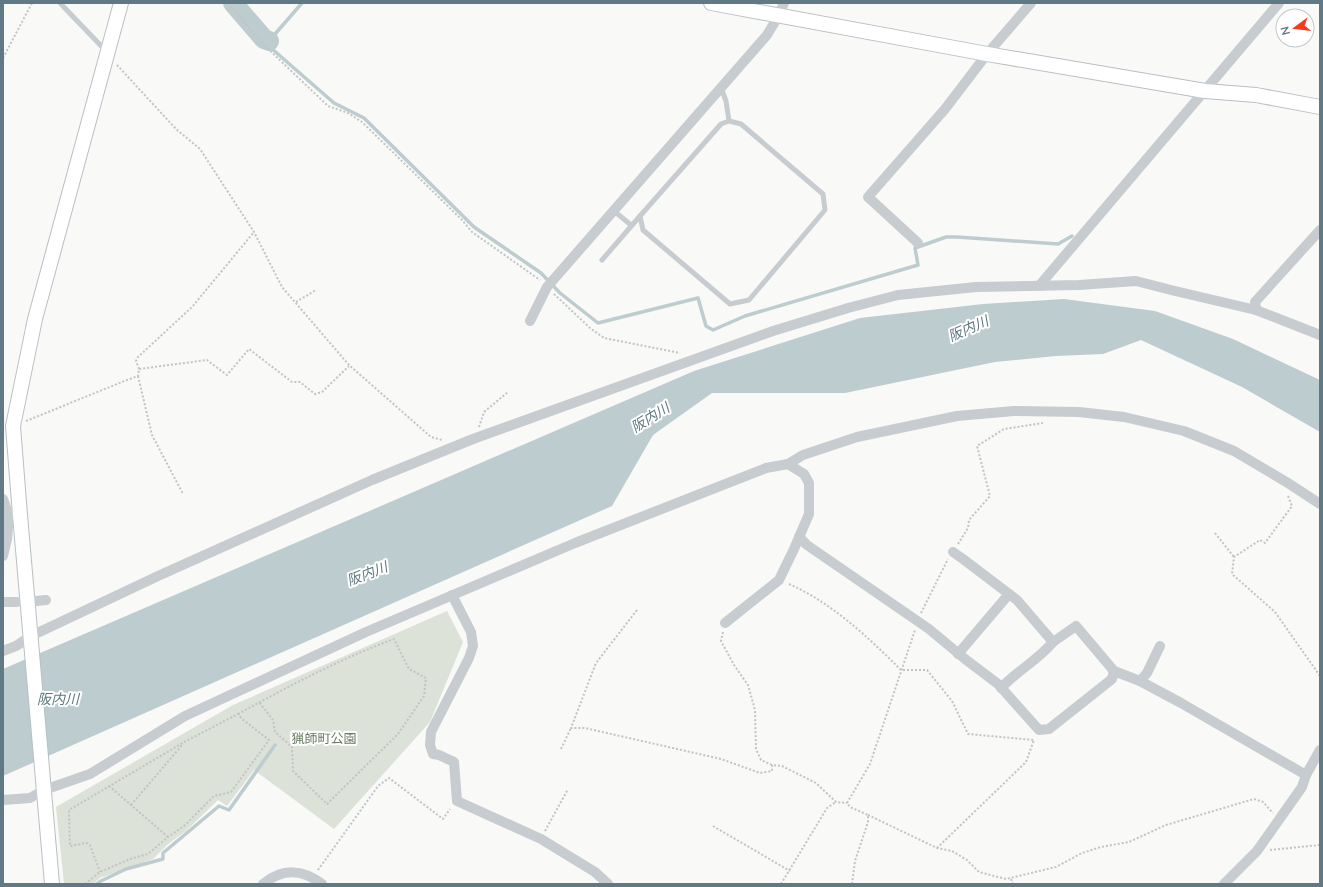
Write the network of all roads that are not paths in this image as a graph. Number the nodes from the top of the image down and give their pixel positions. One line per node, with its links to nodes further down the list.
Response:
1 (60, 3): 7 (lane)
2 (122, 3): 7 (street)
3 (711, 3): 6 (street)
4 (1031, 3): 8 (street)
5 (1279, 3): 10 (street)
6 (781, 9): 8 (street); 9 (street)
7 (108, 53): 26 (street)
8 (987, 54): 10 (street); 17 (street)
9 (721, 88): 12 (lane); 13 (street)
10 (1205, 91): 11 (street); 19 (street)
11 (1320, 108)
12 (729, 121): 14 (lane); 14 (lane)
13 (614, 211): 15 (lane); 21 (street)
14 (640, 216): 15 (lane)
15 (631, 225): 18 (lane)
16 (1320, 230): 20 (street)
17 (918, 243)
18 (602, 260)
19 (1039, 286): 20 (street); 35 (street)
20 (1256, 310): 22 (street)
21 (530, 322)
22 (1320, 335)
23 (788, 464): 25 (street); 27 (street); 31 (street)
24 (3, 499): 26 (street)
25 (1320, 504)
26 (10, 520): 29 (street); 35 (street)
27 (799, 537): 34 (street); 39 (street)
28 (953, 552): 30 (street)
29 (3, 556)
30 (1009, 594): 36 (street); 39 (street)
31 (452, 595): 45 (street); 50 (street)
32 (3, 602): 33 (street)
33 (17, 602)
34 (725, 623)
35 (31, 636): 38 (street); 45 (street)
36 (1053, 642): 40 (street); 42 (street)
37 (1160, 646): 41 (street)
38 (3, 652)
39 (958, 654): 42 (street)
40 (1114, 671): 41 (street); 42 (street)
41 (1140, 681): 44 (street)
42 (1001, 688)
43 (1320, 750): 44 (street)
44 (1306, 775): 51 (street)
45 (44, 790): 46 (street); 48 (street)
46 (3, 800)
47 (318, 881): 49 (street)
48 (52, 884)
49 (263, 884)
50 (608, 884)
51 (1224, 884)

